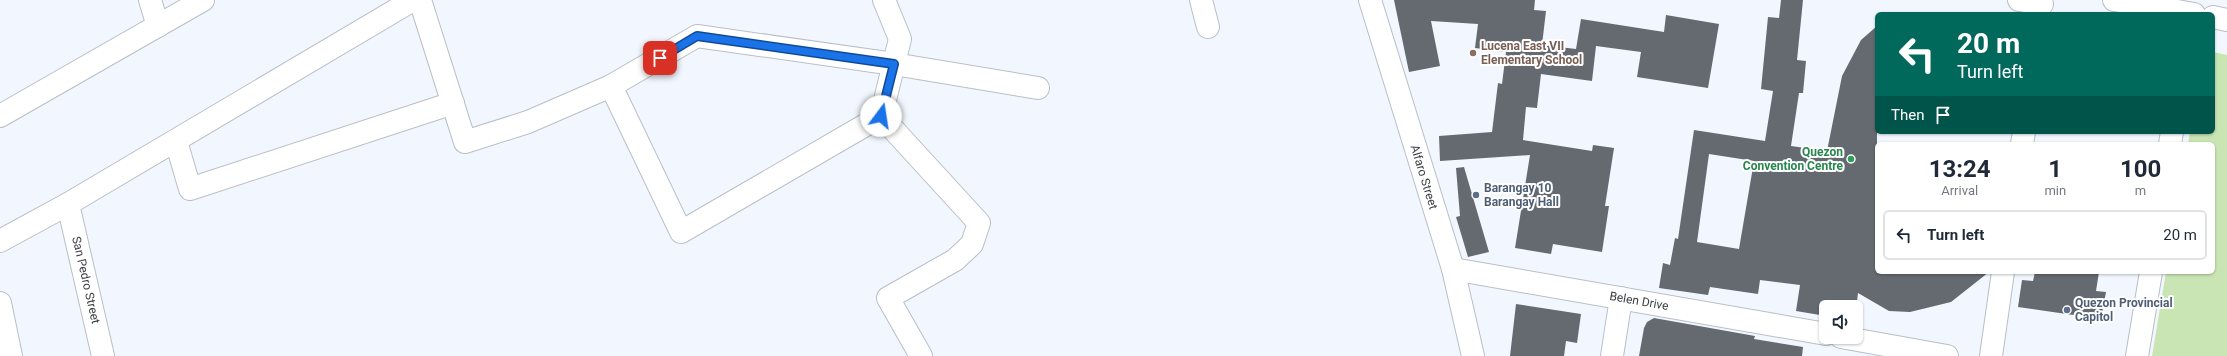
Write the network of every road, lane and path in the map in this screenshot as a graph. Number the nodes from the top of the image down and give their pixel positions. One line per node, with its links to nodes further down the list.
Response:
1 (150, 0): 14 (street)
2 (204, 0): 14 (street)
3 (413, 0): 22 (street)
4 (420, 0): 19 (street)
5 (884, 0): 16 (street)
6 (1201, 0): 15 (street)
7 (1370, 0): 25 (street, Alfaro Street)
8 (2019, 0): 10 (street)
9 (2114, 0): 11 (street)
10 (2042, 6)
11 (2181, 12)
12 (2215, 17): 13 (street)
13 (2227, 20)
14 (158, 26): 20 (street)
15 (1208, 26)
16 (894, 64): 17 (street); 18 (street); 21 (street)
17 (611, 86): 19 (street); 21 (street)
18 (1038, 88)
19 (452, 103): 22 (street)
20 (0, 116)
21 (881, 116): 34 (street)
22 (176, 141): 23 (street)
23 (68, 204): 24 (street); 33 (street, San Pedro Street)
24 (0, 241)
25 (1453, 269): 28 (street, Belen Drive); 35 (street, Alfaro Street)
26 (2003, 274): 38 (street)
27 (2151, 274): 39 (street)
28 (1622, 298): 30 (street, Belen Drive); 36 (street)
29 (0, 303): 32 (street)
30 (1819, 333)
31 (1863, 341): 37 (street)
32 (11, 356)
33 (103, 356)
34 (921, 356)
35 (1473, 356)
36 (1612, 356)
37 (1947, 356)
38 (1991, 356)
39 (2137, 356)

